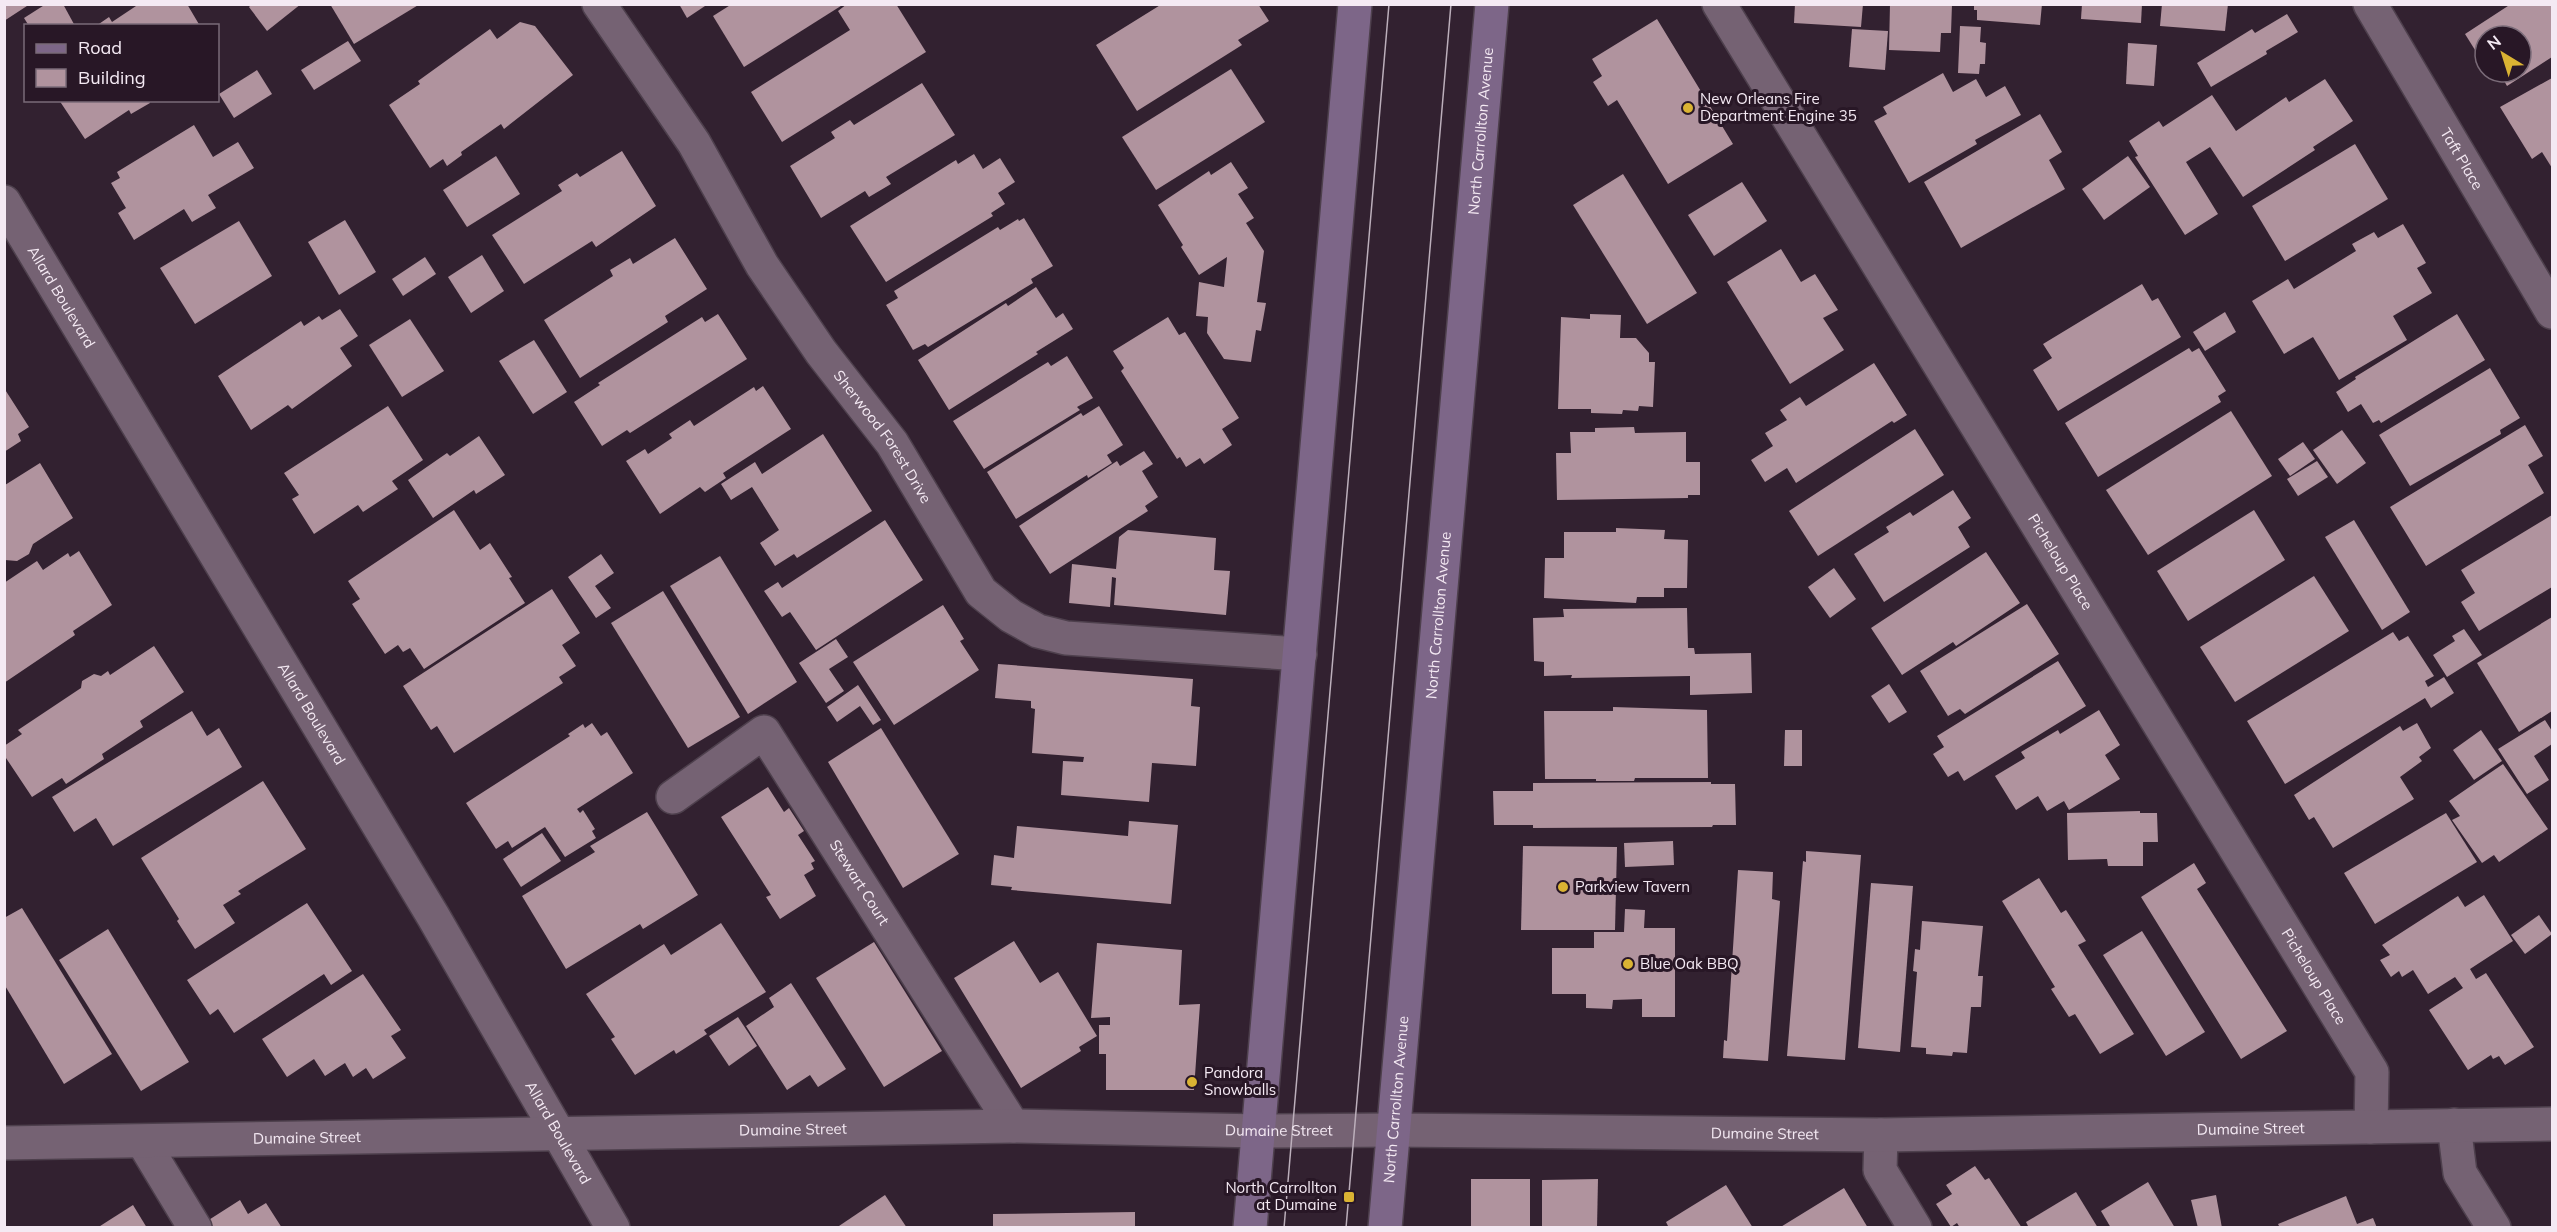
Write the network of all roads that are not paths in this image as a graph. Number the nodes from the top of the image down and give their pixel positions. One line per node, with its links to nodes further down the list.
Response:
1 (599, 4): 8 (street, Sherwood Forest Drive)
2 (1355, 4): 8 (main road)
3 (1492, 4): 14 (main road, North Carrollton Avenue)
4 (1719, 4): 13 (street, Picheloup Place)
5 (2370, 4): 7 (street, Taft Place)
6 (4, 202): 16 (street, Allard Boulevard)
7 (2553, 312)
8 (1300, 654): 15 (main road)
9 (673, 797): 12 (street, Stewart Court)
10 (2553, 1124): 11 (street, Dumaine Street)
11 (2454, 1125): 13 (street, Dumaine Street); 25 (street)
12 (1013, 1126): 15 (street, Dumaine Street); 16 (street, Dumaine Street)
13 (2371, 1127): 17 (street, Dumaine Street)
14 (1394, 1130): 15 (street, Dumaine Street); 17 (street, Dumaine Street); 23 (main road, North Carrollton Avenue)
15 (1260, 1131): 22 (main road)
16 (556, 1133): 18 (street, Dumaine Street); 21 (street, Allard Boulevard)
17 (1881, 1135): 24 (street)
18 (143, 1142): 19 (street, Dumaine Street); 20 (street)
19 (4, 1143)
20 (195, 1227)
21 (613, 1227)
22 (1250, 1227)
23 (1385, 1227)
24 (1915, 1227)
25 (2494, 1227)

